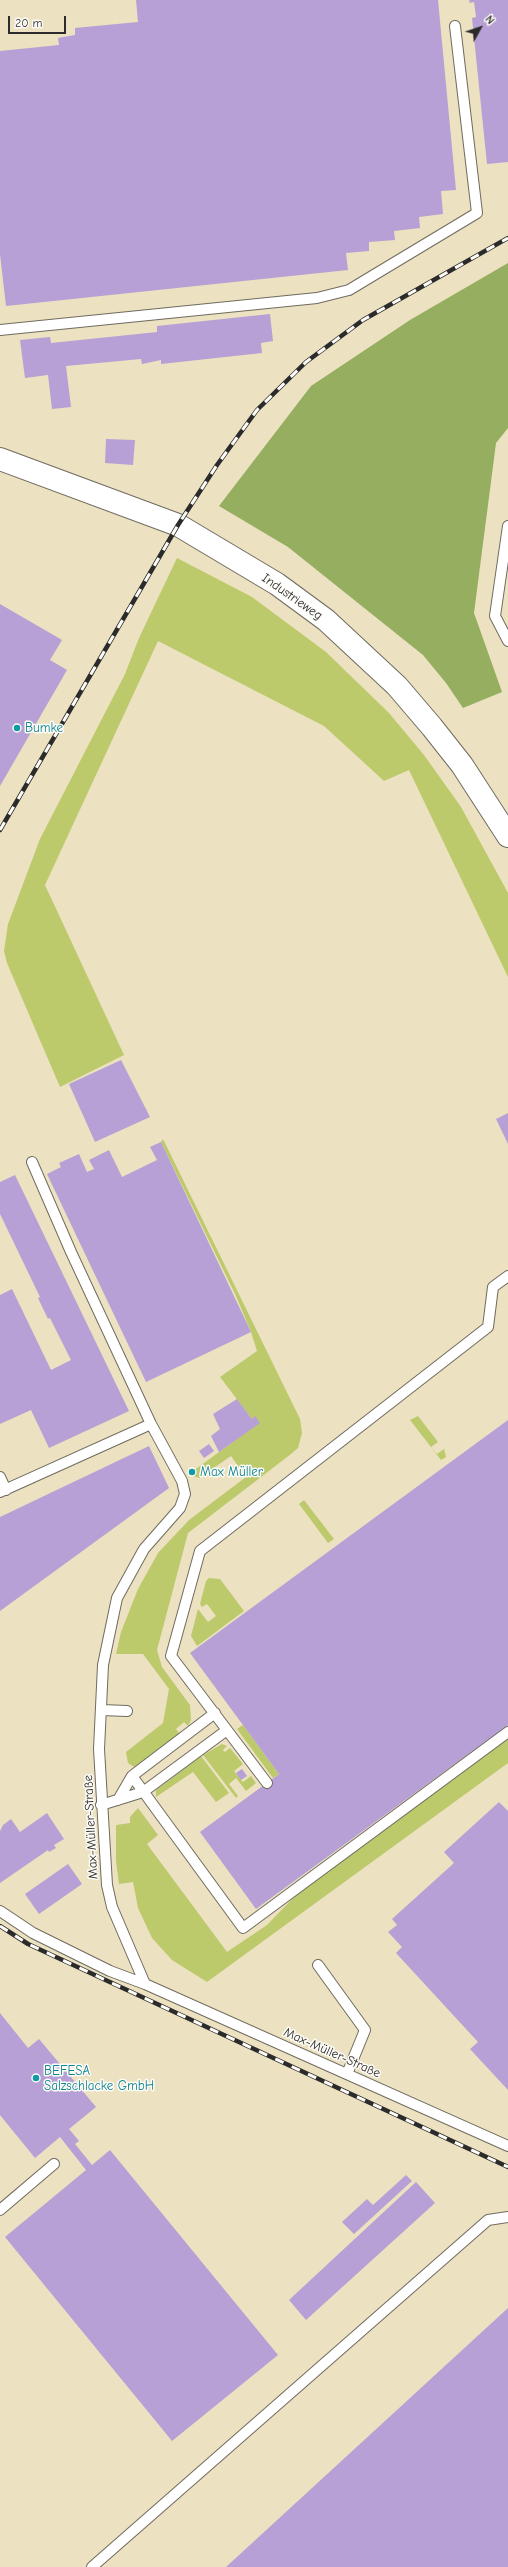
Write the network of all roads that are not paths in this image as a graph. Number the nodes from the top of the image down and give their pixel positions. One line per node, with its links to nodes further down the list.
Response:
1 (455, 26): 2 (lane)
2 (0, 330)
3 (0, 459): 6 (street, Industrieweg)
4 (508, 526): 5 (lane)
5 (508, 641)
6 (508, 836)
7 (32, 1162): 9 (lane)
8 (508, 1276): 14 (lane)
9 (151, 1424): 11 (lane); 12 (lane, Max-Müller-Straße)
10 (0, 1477): 11 (lane)
11 (3, 1491)
12 (101, 1710): 13 (lane); 21 (lane, Max-Müller-Straße)
13 (127, 1711)
14 (215, 1714): 15 (lane); 17 (lane)
15 (227, 1730): 18 (lane); 19 (lane)
16 (508, 1732): 19 (lane)
17 (132, 1776): 19 (lane); 20 (lane)
18 (267, 1783)
19 (143, 1792): 20 (lane)
20 (118, 1800): 21 (lane)
21 (101, 1804): 24 (lane, Max-Müller-Straße)
22 (0, 1911): 24 (lane, Max-Müller-Straße)
23 (318, 1965): 25 (lane)
24 (145, 1984): 25 (lane, Max-Müller-Straße)
25 (347, 2074): 26 (lane, Max-Müller-Straße)
26 (508, 2146)
27 (54, 2164): 28 (lane)
28 (0, 2210)
29 (508, 2217): 30 (lane)
30 (92, 2567)

